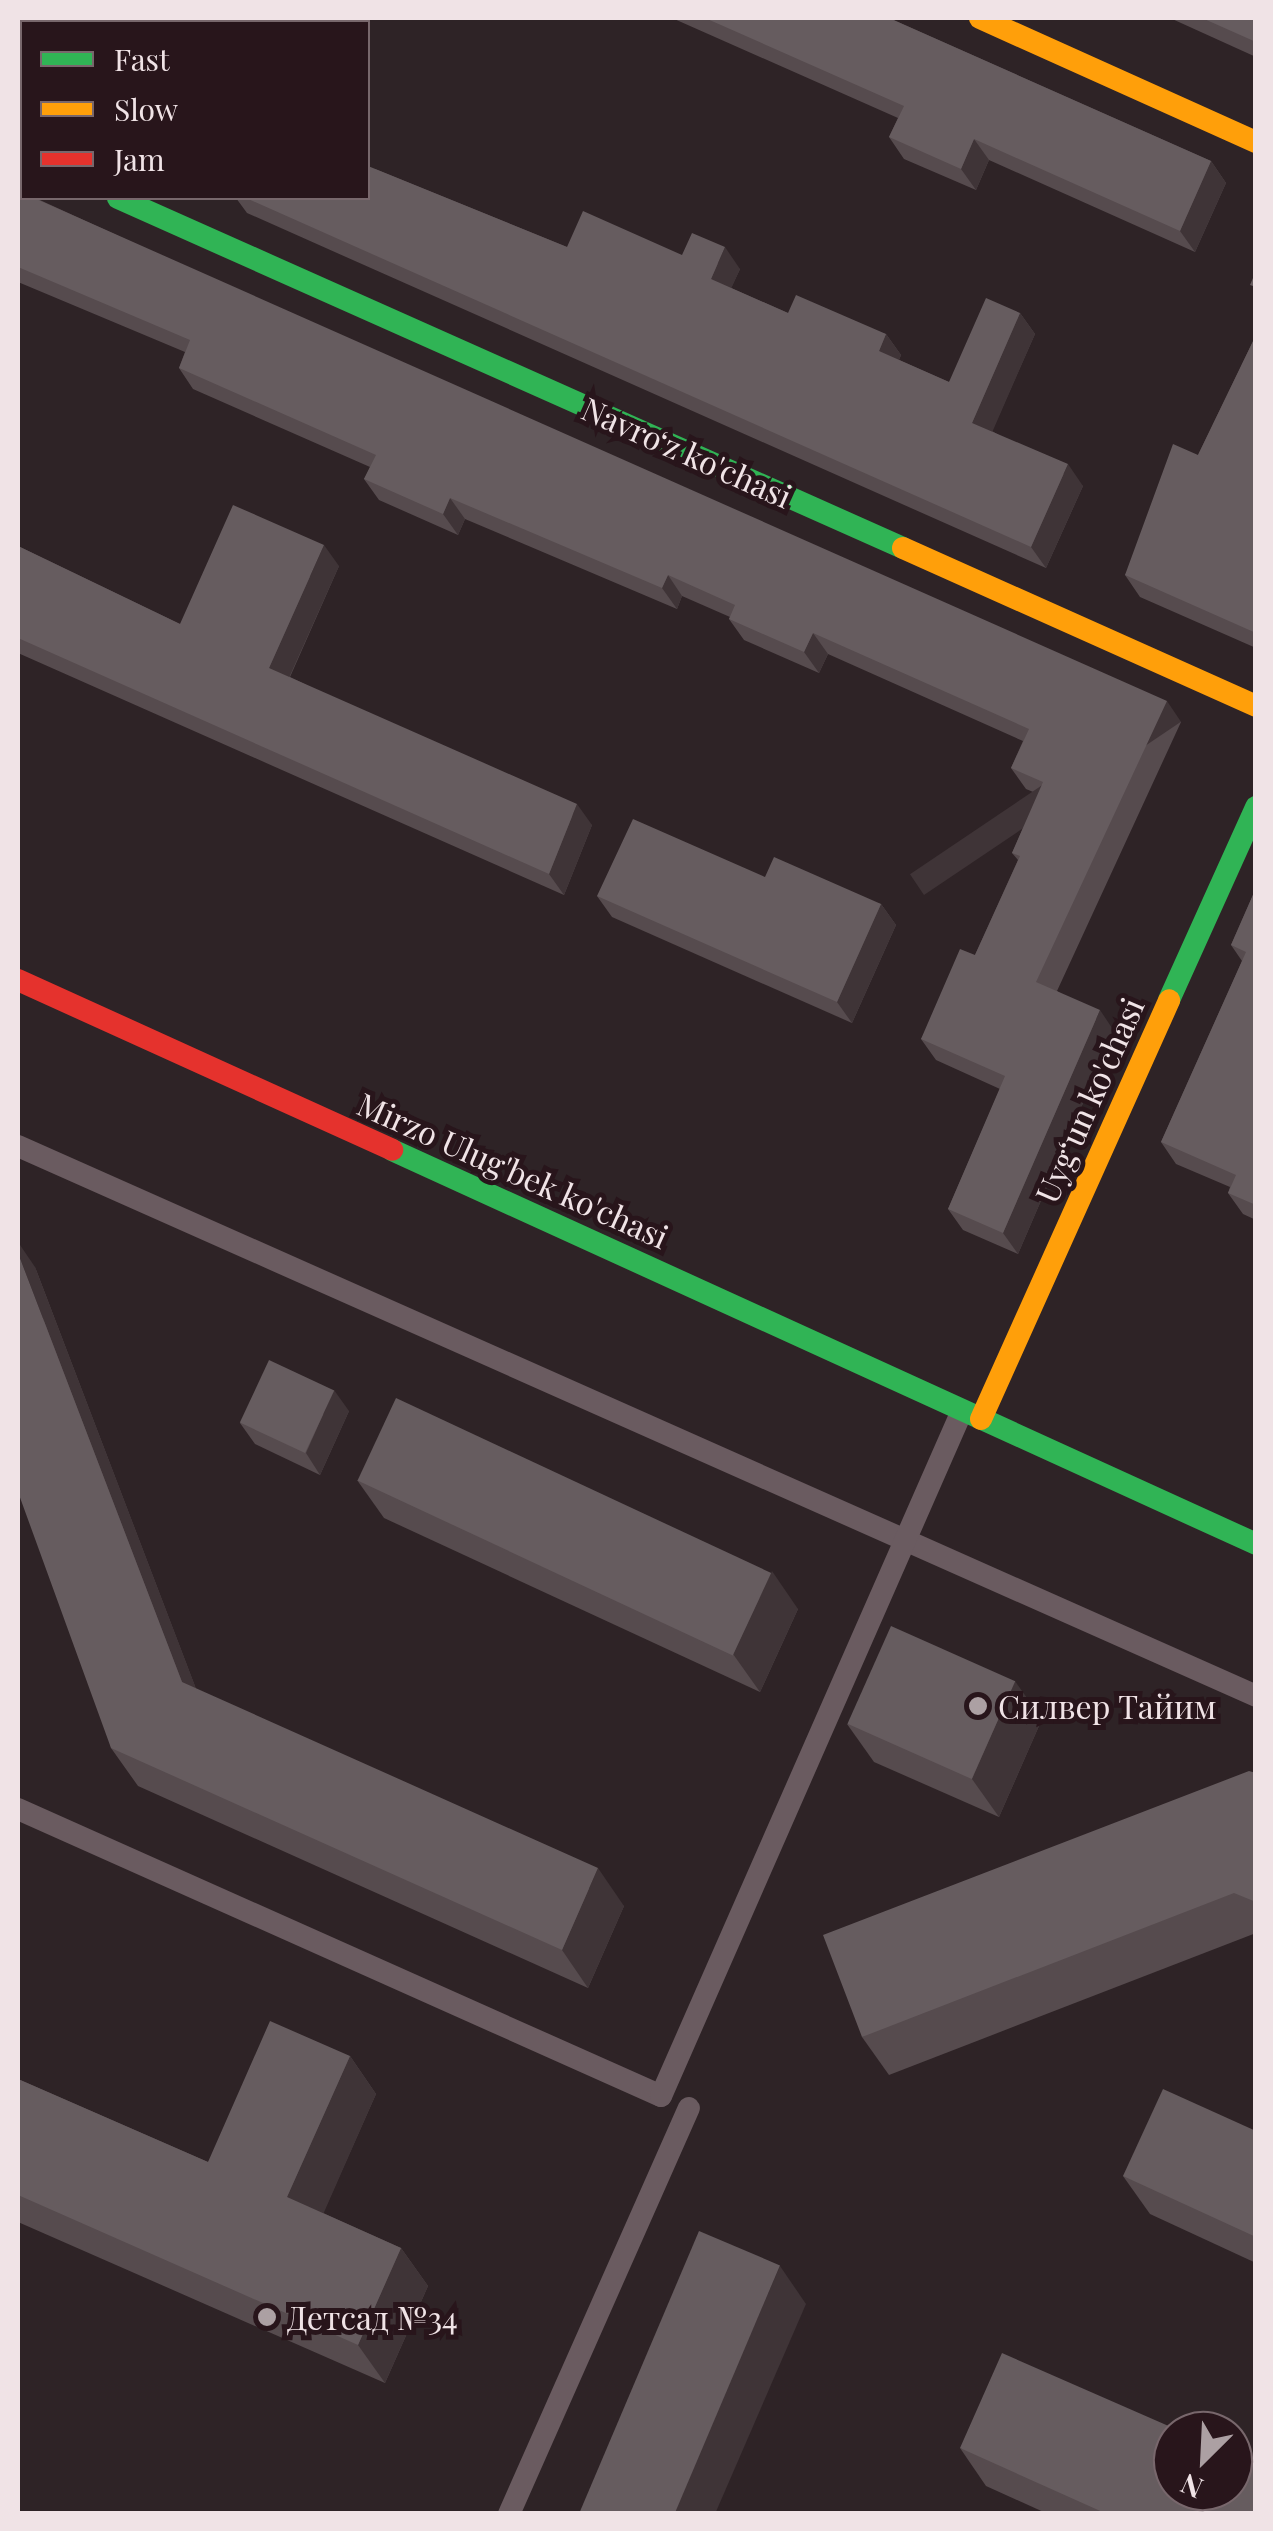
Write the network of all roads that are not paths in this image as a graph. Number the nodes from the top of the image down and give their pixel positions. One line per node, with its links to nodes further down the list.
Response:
1 (981, 18): 2 (street)
2 (1256, 142)
3 (122, 200): 4 (street, Navro‘z ko'chasi)
4 (1256, 706)
5 (1256, 807): 8 (street, Uyg‘un ko'chasi)
6 (18, 980): 8 (street, Mirzo Ulug'bek ko'chasi)
7 (18, 1146): 9 (lane)
8 (972, 1415): 9 (lane); 10 (street, Mirzo Ulug'bek ko'chasi)
9 (908, 1542): 11 (lane); 12 (lane)
10 (1256, 1544)
11 (1256, 1696)
12 (18, 1809)
13 (689, 2108): 14 (lane)
14 (509, 2514)

